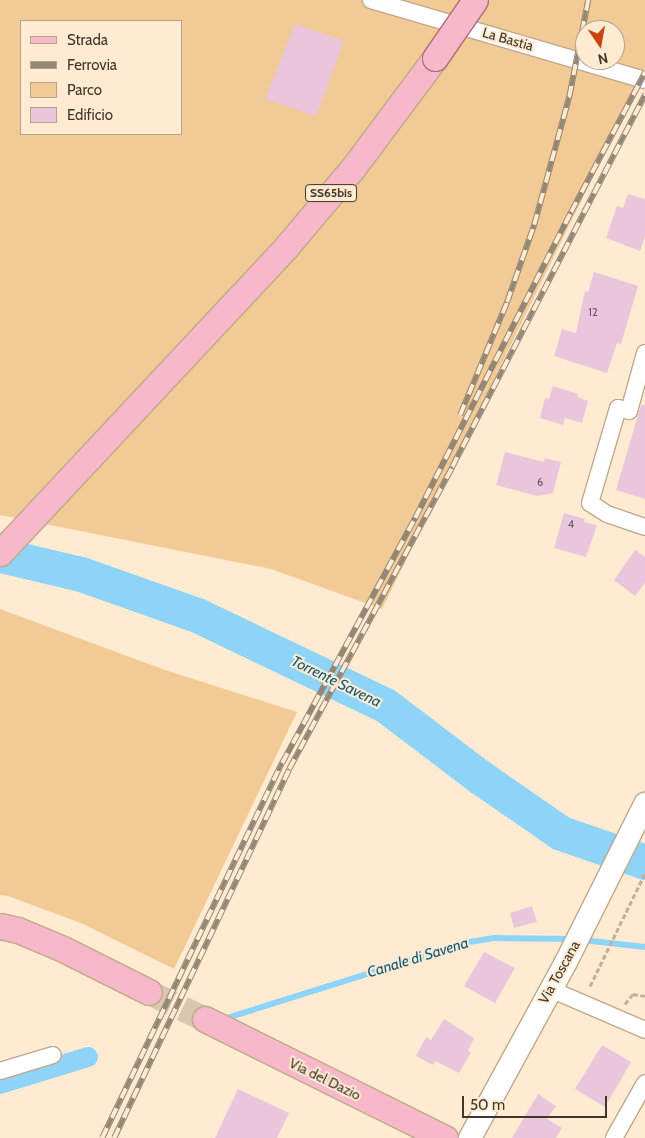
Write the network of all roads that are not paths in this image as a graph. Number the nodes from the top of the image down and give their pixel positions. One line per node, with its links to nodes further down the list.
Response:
1 (371, 0): 3 (street, La Bastia)
2 (475, 0): 6 (main road, SS65bis, bridge)
3 (645, 80)
4 (645, 353): 5 (street)
5 (645, 527)
6 (0, 552)
7 (645, 804): 9 (main road, Via Toscana)
8 (0, 926): 10 (main road)
9 (550, 989): 12 (street); 17 (main road, Via Toscana)
10 (149, 992)
11 (205, 1019): 16 (main road, Via del Dazio)
12 (645, 1030)
13 (53, 1055): 14 (street)
14 (0, 1071)
15 (645, 1083): 18 (street)
16 (445, 1138)
17 (470, 1138)
18 (614, 1138)

